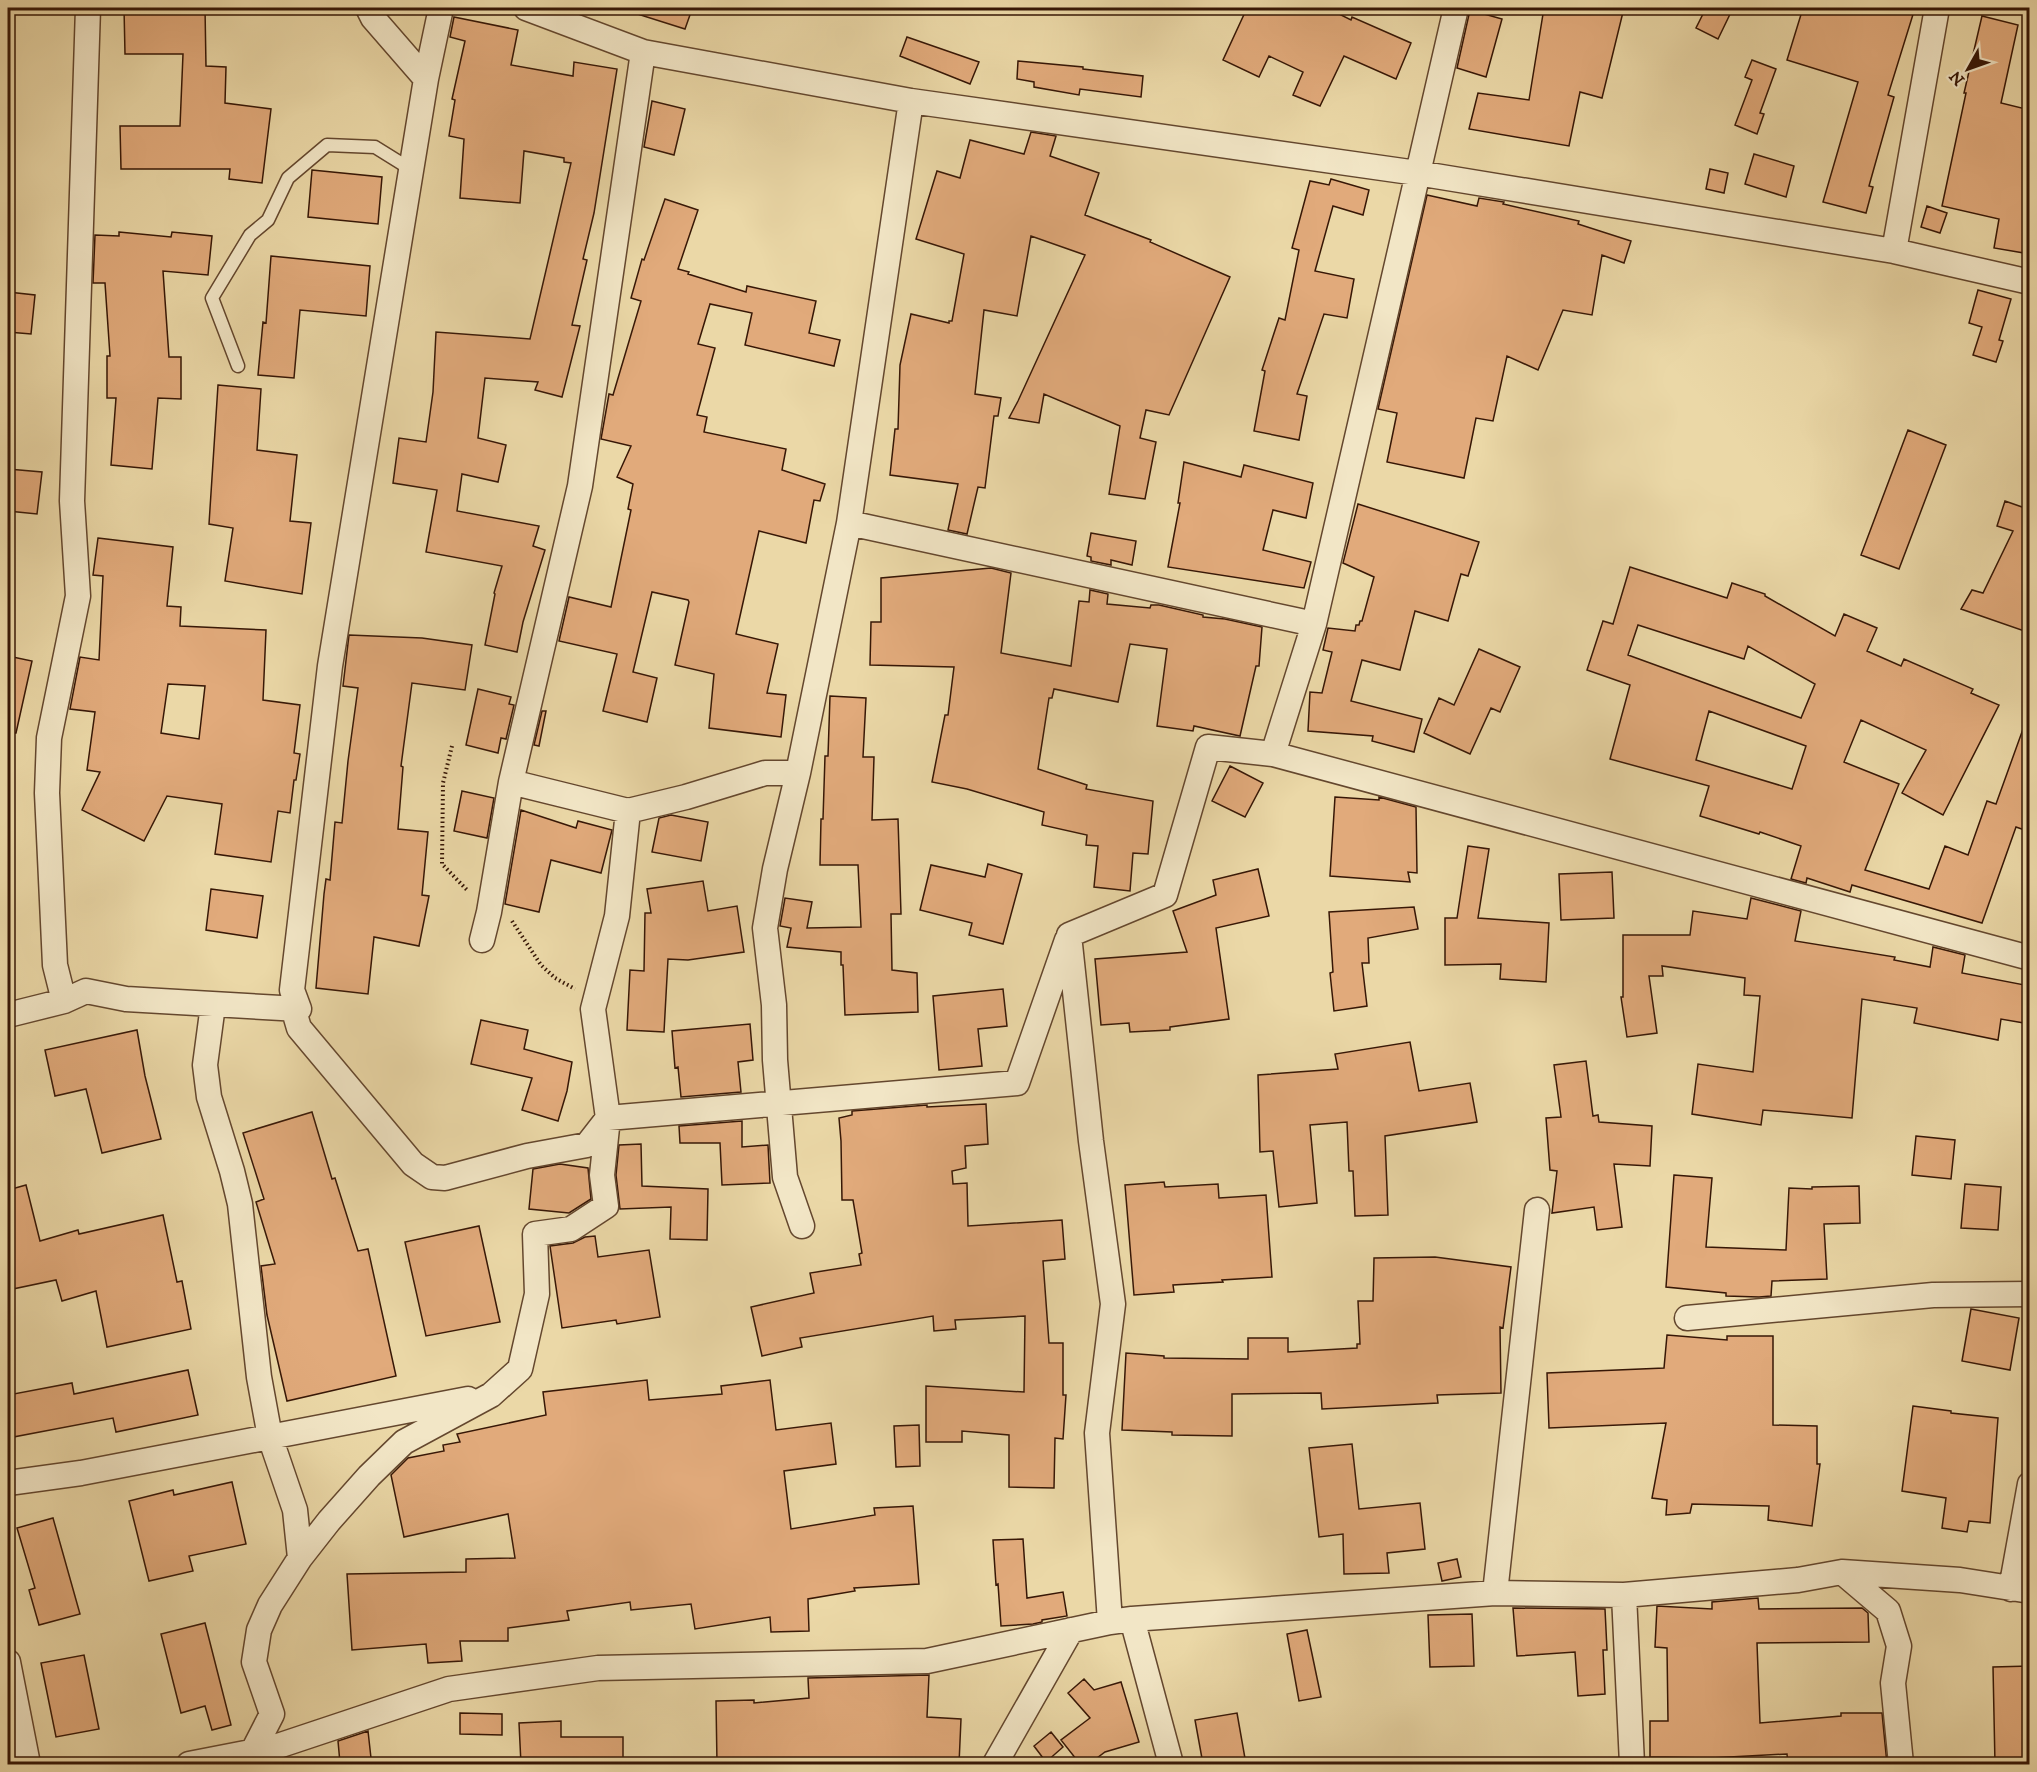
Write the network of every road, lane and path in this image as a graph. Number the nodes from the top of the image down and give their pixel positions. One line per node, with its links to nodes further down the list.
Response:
1 (88, 8): 24 (street)
2 (368, 8): 8 (street)
3 (441, 8): 8 (street)
4 (526, 8): 7 (street)
5 (1456, 8): 11 (street)
6 (1937, 8): 12 (street)
7 (643, 52): 9 (street); 19 (street)
8 (426, 79): 10 (street)
9 (911, 101): 11 (street); 15 (street)
10 (412, 170): 14 (lane); 26 (street)
11 (1417, 173): 12 (street); 16 (street)
12 (1894, 251): 13 (street)
13 (2030, 282)
14 (238, 366)
15 (849, 523): 16 (street); 18 (street)
16 (1314, 624): 17 (street)
17 (1273, 754): 21 (street); 23 (street)
18 (798, 773): 20 (street); 28 (street)
19 (511, 782): 20 (street); 22 (street)
20 (628, 811): 29 (street)
21 (1069, 935): 28 (street); 43 (street)
22 (482, 940)
23 (2030, 958)
24 (64, 1001): 25 (street); 27 (street)
25 (213, 1005): 26 (street); 35 (street)
26 (299, 1009): 29 (street)
27 (8, 1015)
28 (780, 1104): 29 (street); 31 (street)
29 (608, 1118): 34 (street)
30 (1537, 1210): 41 (street)
31 (802, 1226)
32 (2030, 1294): 33 (street)
33 (1687, 1318)
34 (491, 1395): 35 (street); 38 (street)
35 (270, 1437): 36 (street); 38 (street)
36 (8, 1483)
37 (2030, 1484): 40 (street)
38 (300, 1558): 46 (street)
39 (1842, 1572): 40 (street); 42 (street); 52 (street)
40 (2020, 1590)
41 (1495, 1593): 42 (street); 43 (street)
42 (1624, 1595): 51 (street)
43 (1121, 1621): 44 (street); 50 (street)
44 (1071, 1630): 46 (street); 49 (street)
45 (8, 1662): 47 (street)
46 (252, 1754): 48 (street)
47 (28, 1764)
48 (189, 1764)
49 (995, 1764)
50 (1171, 1764)
51 (1632, 1764)
52 (1901, 1764)

